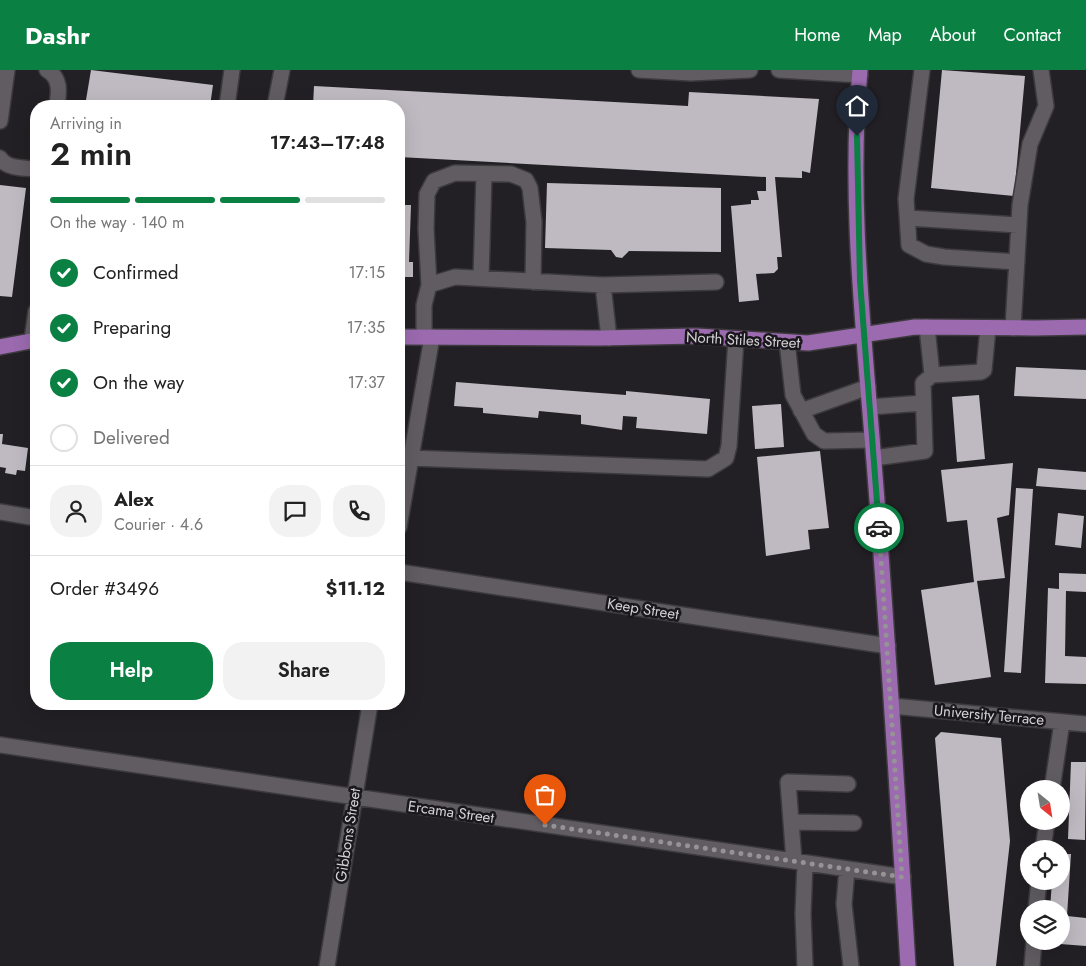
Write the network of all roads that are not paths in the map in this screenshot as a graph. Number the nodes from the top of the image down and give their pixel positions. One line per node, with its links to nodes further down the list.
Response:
1 (7, 70): 14 (street)
2 (47, 70): 11 (street)
3 (282, 70): 13 (street)
4 (639, 70): 5 (street)
5 (750, 70)
6 (779, 70): 10 (street)
7 (922, 70): 18 (street)
8 (1041, 70): 19 (street)
9 (228, 71): 12 (street)
10 (860, 73): 31 (main road)
11 (57, 100)
12 (227, 100)
13 (276, 100)
14 (0, 121)
15 (0, 158): 16 (street)
16 (30, 168)
17 (484, 174): 21 (street); 22 (street); 24 (street)
18 (908, 218): 19 (street); 20 (street)
19 (1019, 225): 20 (street)
20 (1018, 262): 29 (street)
21 (481, 278): 22 (street); 24 (street)
22 (533, 282): 25 (street)
23 (716, 282): 25 (street)
24 (429, 285): 32 (street)
25 (603, 285): 33 (street)
26 (927, 327): 28 (main road, North Stiles Street); 31 (main road, North Stiles Street); 38 (street)
27 (1086, 327): 29 (main road, North Stiles Street)
28 (988, 328): 29 (main road, North Stiles Street); 38 (street)
29 (1013, 328)
30 (405, 336): 32 (main road, North Stiles Street)
31 (864, 336): 36 (main road, North Stiles Street); 39 (main road)
32 (428, 337): 33 (main road, North Stiles Street); 44 (street)
33 (609, 338): 34 (main road, North Stiles Street)
34 (736, 339): 36 (main road, North Stiles Street); 44 (street)
35 (30, 341): 37 (main road)
36 (787, 342): 42 (street)
37 (0, 346)
38 (932, 375): 40 (street)
39 (868, 387): 41 (main road); 42 (street)
40 (923, 402): 41 (street); 45 (street)
41 (870, 407): 43 (main road)
42 (801, 411): 43 (street)
43 (872, 440): 45 (main road)
44 (410, 458): 46 (street)
45 (874, 458): 50 (main road)
46 (405, 489)
47 (0, 512): 48 (street)
48 (30, 517)
49 (405, 573): 50 (street, Keep Street)
50 (888, 646): 51 (main road)
51 (892, 706): 53 (street, University Terrace); 63 (main road)
52 (369, 710): 58 (street, Gibbons Street)
53 (1062, 722): 54 (street, University Terrace); 56 (street)
54 (1086, 724)
55 (0, 744): 58 (street, Ercama Street)
56 (1053, 780)
57 (848, 784): 59 (street)
58 (354, 798): 61 (street, Ercama Street); 65 (street, Gibbons Street)
59 (791, 822): 60 (street); 61 (street)
60 (854, 823)
61 (799, 862): 62 (street, Ercama Street); 66 (street)
62 (847, 869): 63 (street, Ercama Street); 67 (street)
63 (902, 877): 68 (main road)
64 (1033, 950): 69 (street)
65 (327, 966)
66 (805, 966)
67 (851, 966)
68 (908, 966)
69 (1032, 966)

